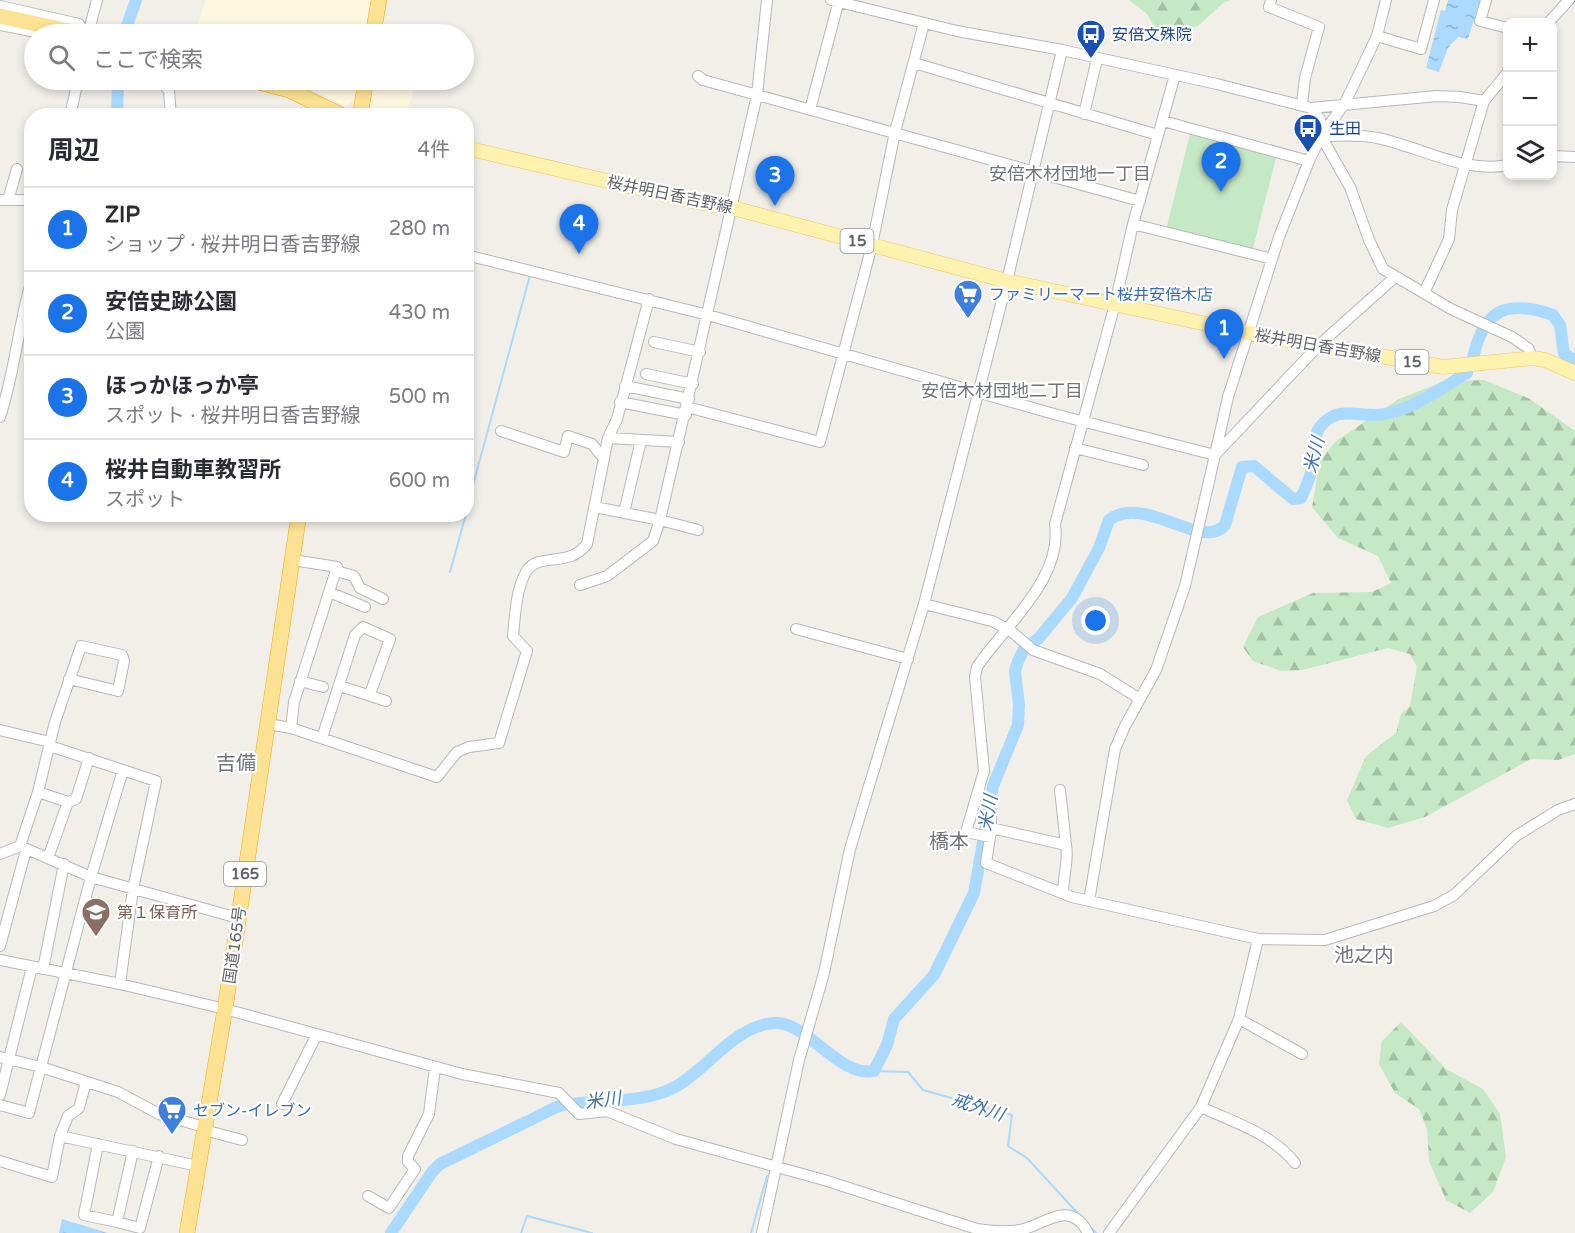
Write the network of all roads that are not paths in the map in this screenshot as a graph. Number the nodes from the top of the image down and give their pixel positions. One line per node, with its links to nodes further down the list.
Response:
1 (97, 0): 16 (street)
2 (379, 0): 17 (highway)
3 (767, 0): 32 (street)
4 (1271, 0): 36 (street)
5 (1386, 0): 21 (street)
6 (1434, 0): 21 (street)
7 (1486, 0): 19 (street)
8 (1569, 0): 12 (street)
9 (836, 1): 13 (street); 41 (street)
10 (0, 6): 15 (street)
11 (0, 16): 14 (highway)
12 (1553, 18)
13 (924, 23): 22 (street); 24 (street)
14 (38, 24)
15 (80, 24)
16 (89, 24)
17 (375, 24)
18 (0, 25): 20 (street)
19 (1503, 27)
20 (24, 30)
21 (1377, 36): 34 (street)
22 (1062, 50): 23 (street); 35 (street)
23 (1097, 59): 25 (street); 42 (street)
24 (914, 63): 35 (street); 44 (street)
25 (1175, 75): 36 (street); 43 (street)
26 (698, 76): 32 (street)
27 (1503, 78): 33 (street)
28 (76, 90): 37 (street)
29 (168, 90): 38 (street)
30 (289, 90): 39 (highway)
31 (364, 90): 40 (highway)
32 (757, 95): 41 (street); 58 (street)
33 (1484, 101): 34 (street); 51 (street)
34 (1345, 103): 36 (street); 46 (street)
35 (1050, 104): 42 (street); 54 (street)
36 (1307, 106): 46 (street)
37 (72, 108)
38 (170, 108)
39 (326, 108)
40 (361, 108)
41 (810, 110): 44 (street)
42 (1084, 114): 45 (street)
43 (1163, 121): 45 (street); 50 (street)
44 (895, 132): 54 (street); 60 (street)
45 (1158, 135): 57 (street)
46 (1321, 136): 50 (street); 51 (street); 63 (street)
47 (474, 150): 58 (main road, 桜井明日香吉野線 / 15)
48 (1557, 156): 49 (street)
49 (1575, 157)
50 (1309, 161): 62 (street)
51 (1464, 164): 52 (street); 65 (street)
52 (1503, 166)
53 (17, 169): 55 (street)
54 (1033, 170): 57 (street); 64 (street)
55 (4, 200): 56 (street)
56 (24, 200)
57 (1140, 201): 59 (street)
58 (733, 208): 60 (main road, 桜井明日香吉野線 / 15); 69 (street)
59 (1133, 224): 62 (street); 67 (street)
60 (872, 245): 64 (main road, 桜井明日香吉野線 / 15); 74 (street)
61 (474, 257): 66 (street)
62 (1272, 259): 70 (street)
63 (1394, 278): 65 (street); 72 (street)
64 (1007, 280): 67 (main road, 桜井明日香吉野線 / 15); 80 (street)
65 (1425, 291): 75 (street)
66 (649, 299): 69 (street); 79 (street)
67 (1115, 304): 70 (main road, 桜井明日香吉野線 / 15); 84 (street)
68 (24, 306): 83 (street)
69 (708, 315): 73 (street); 74 (street)
70 (1248, 333): 72 (main road, 桜井明日香吉野線 / 15); 90 (street)
71 (654, 342): 73 (street)
72 (1319, 345): 75 (main road, 桜井明日香吉野線 / 15); 90 (street)
73 (700, 352): 78 (street)
74 (842, 355): 80 (street); 82 (street)
75 (1533, 358): 76 (main road, 桜井明日香吉野線 / 15)
76 (1575, 373)
77 (646, 374): 78 (street)
78 (693, 384): 82 (street)
79 (625, 386): 81 (street); 82 (street)
80 (978, 392): 84 (street); 103 (street)
81 (620, 402): 82 (street); 86 (street)
82 (688, 407): 88 (street)
83 (0, 417)
84 (1082, 422): 89 (street); 90 (street)
85 (501, 430): 91 (street)
86 (608, 438): 87 (street); 91 (street)
87 (641, 440): 88 (street); 94 (street)
88 (679, 442): 95 (street)
89 (1075, 448): 92 (street); 105 (street)
90 (1215, 455): 113 (street)
91 (604, 459): 93 (street)
92 (1143, 465)
93 (595, 507): 94 (street); 118 (street)
94 (624, 513): 95 (street)
95 (660, 520): 97 (street); 100 (street)
96 (298, 522): 98 (highway, 国道165号 / 165)
97 (698, 530)
98 (293, 560): 99 (street); 115 (highway, 国道165号 / 165)
99 (336, 571): 101 (street); 102 (street)
100 (580, 585)
101 (329, 592): 104 (street); 109 (street)
102 (383, 599)
103 (924, 604): 105 (street); 107 (street)
104 (365, 608)
105 (1006, 627): 113 (street); 127 (street)
106 (796, 629): 107 (street)
107 (908, 658): 166 (street)
108 (69, 679): 108 (street); 119 (street)
109 (300, 681): 111 (street); 116 (street)
110 (340, 686): 112 (street); 112 (street); 118 (street)
111 (322, 687)
112 (370, 694): 114 (street)
113 (1140, 699): 136 (street)
114 (387, 702)
115 (268, 724): 116 (street); 137 (highway, 国道165号 / 165)
116 (291, 728): 118 (street)
117 (0, 730): 119 (street)
118 (322, 738)
119 (50, 744): 120 (street); 123 (street)
120 (89, 758): 121 (street); 124 (street)
121 (123, 770): 133 (street); 134 (street)
122 (1060, 790): 128 (street)
123 (38, 792): 124 (street); 129 (street)
124 (68, 802): 131 (street)
125 (1575, 804): 138 (street)
126 (991, 811): 127 (street)
127 (991, 832): 128 (street); 135 (street)
128 (1066, 845): 135 (street)
129 (23, 848): 130 (street); 131 (street); 139 (street)
130 (0, 854)
131 (48, 858): 132 (street)
132 (64, 864): 133 (street); 142 (street)
133 (91, 877): 134 (street); 143 (street)
134 (133, 889): 137 (street); 144 (street)
135 (1063, 893): 136 (street)
136 (1089, 901): 138 (street)
137 (238, 918): 145 (highway, 国道165号 / 165)
138 (1258, 939): 146 (street)
139 (0, 946)
140 (0, 960): 141 (street)
141 (32, 967): 142 (street); 149 (street)
142 (44, 969): 143 (street)
143 (67, 974): 144 (street); 150 (street)
144 (120, 984): 145 (street)
145 (225, 1009): 147 (street); 157 (highway, 国道165号 / 165)
146 (1239, 1018): 148 (street); 156 (street)
147 (316, 1036): 151 (street); 154 (street)
148 (1302, 1054)
149 (5, 1058): 150 (street); 153 (street)
150 (41, 1067): 152 (street); 155 (street)
151 (435, 1068): 166 (street); 167 (street)
152 (86, 1082): 157 (street); 158 (street)
153 (0, 1095)
154 (282, 1104)
155 (0, 1105)
156 (1201, 1107): 164 (street); 172 (street)
157 (204, 1129): 159 (street); 165 (highway, 国道165号 / 165)
158 (60, 1136): 160 (street); 163 (street)
159 (242, 1140)
160 (98, 1144): 161 (street); 168 (street)
161 (133, 1151): 162 (street); 168 (street)
162 (159, 1156): 165 (street); 168 (street)
163 (0, 1161)
164 (1295, 1163)
165 (198, 1166): 169 (highway, 国道165号 / 165)
166 (776, 1168): 170 (street); 171 (street)
167 (368, 1196)
168 (117, 1222)
169 (187, 1233)
170 (762, 1233)
171 (1088, 1233)
172 (1109, 1233)

